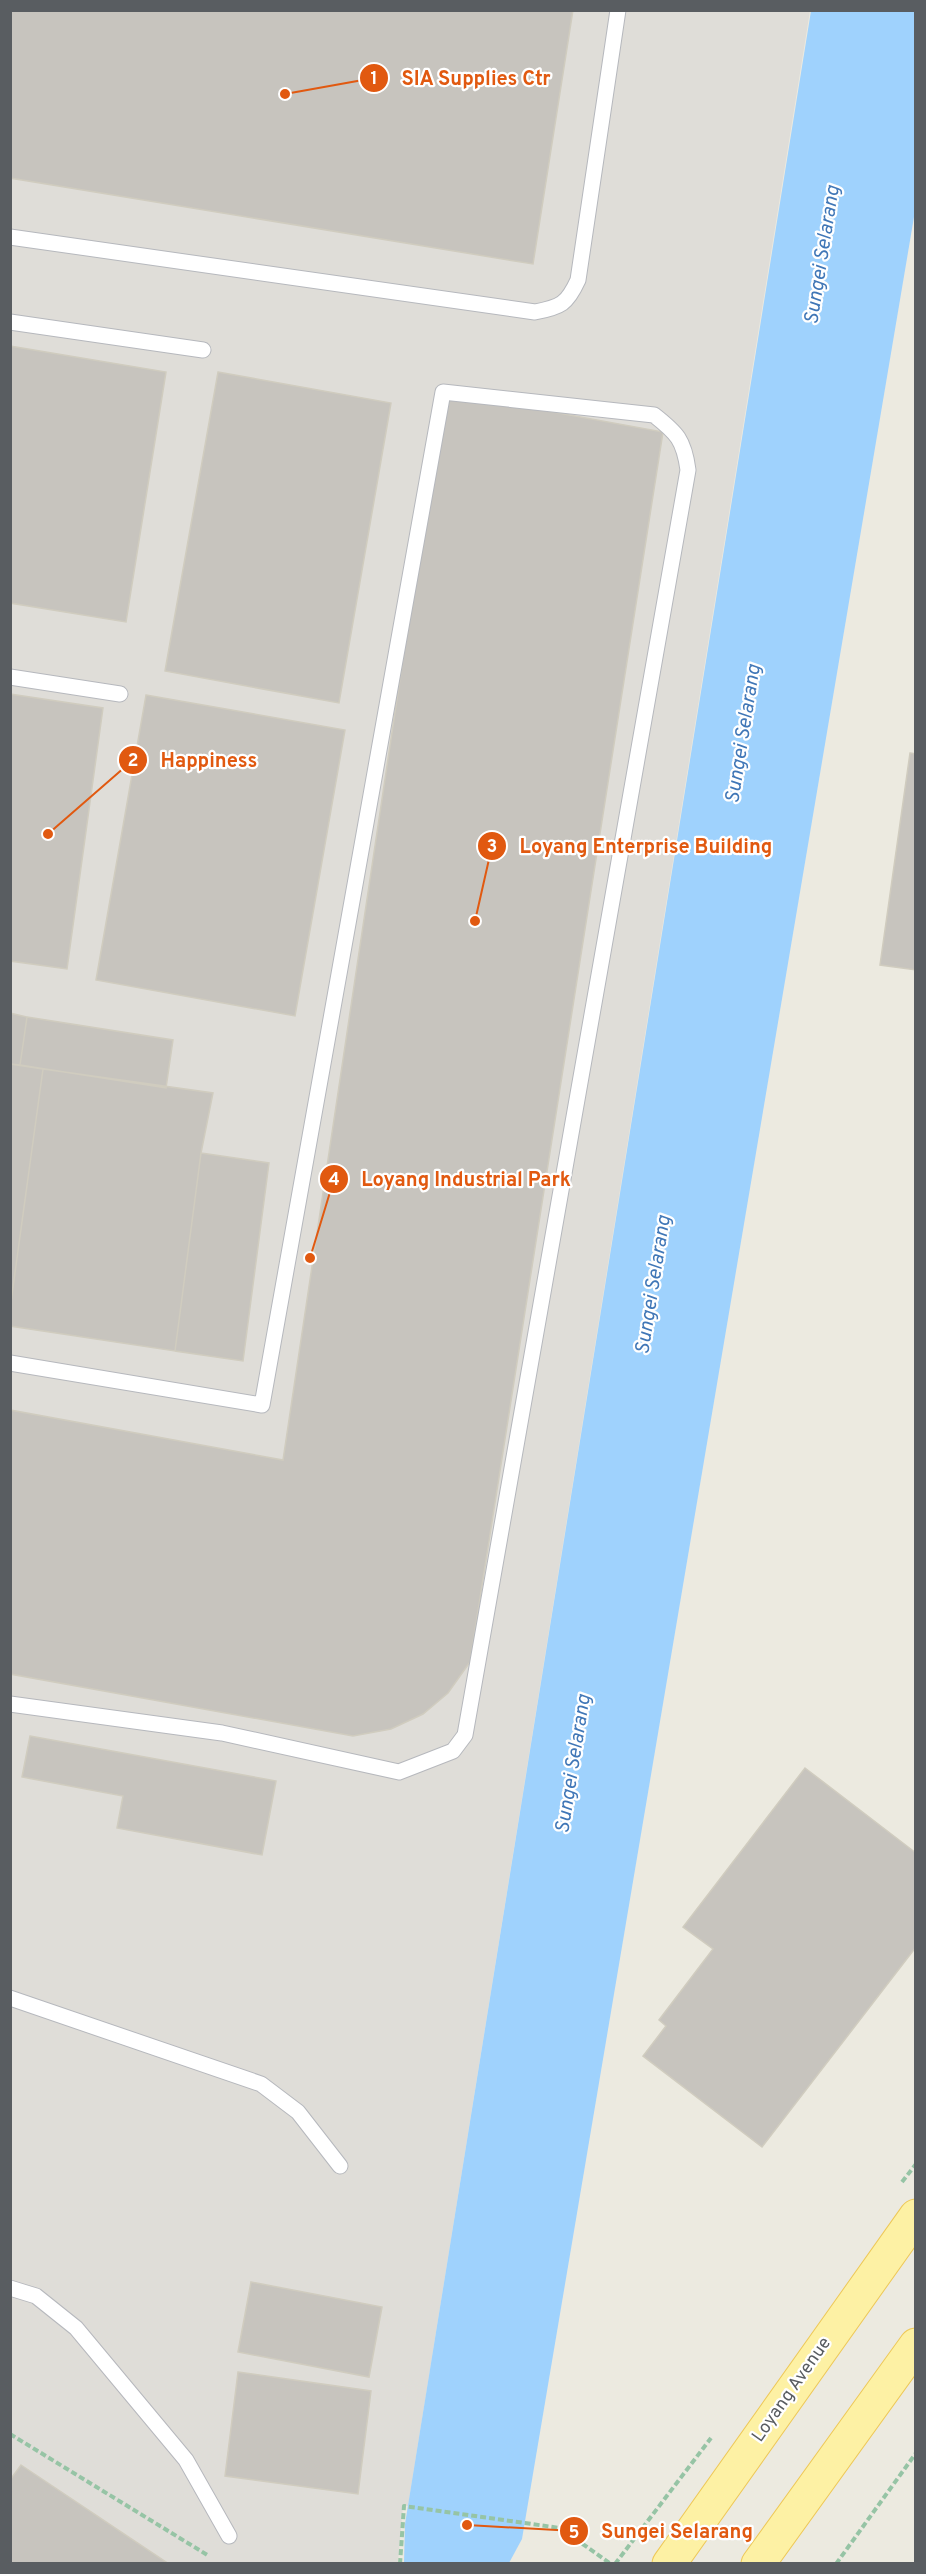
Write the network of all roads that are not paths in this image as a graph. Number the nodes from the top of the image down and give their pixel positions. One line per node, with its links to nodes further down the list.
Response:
1 (618, 10): 2 (lane)
2 (10, 237)
3 (10, 322): 4 (lane)
4 (203, 350)
5 (10, 677): 6 (lane)
6 (120, 694)
7 (10, 1363): 8 (lane)
8 (10, 1704)
9 (10, 1998): 10 (lane)
10 (340, 2166)
11 (915, 2216): 15 (main road, Loyang Avenue)
12 (10, 2288): 14 (lane)
13 (915, 2345): 16 (main road)
14 (229, 2536)
15 (669, 2564)
16 (758, 2564)

